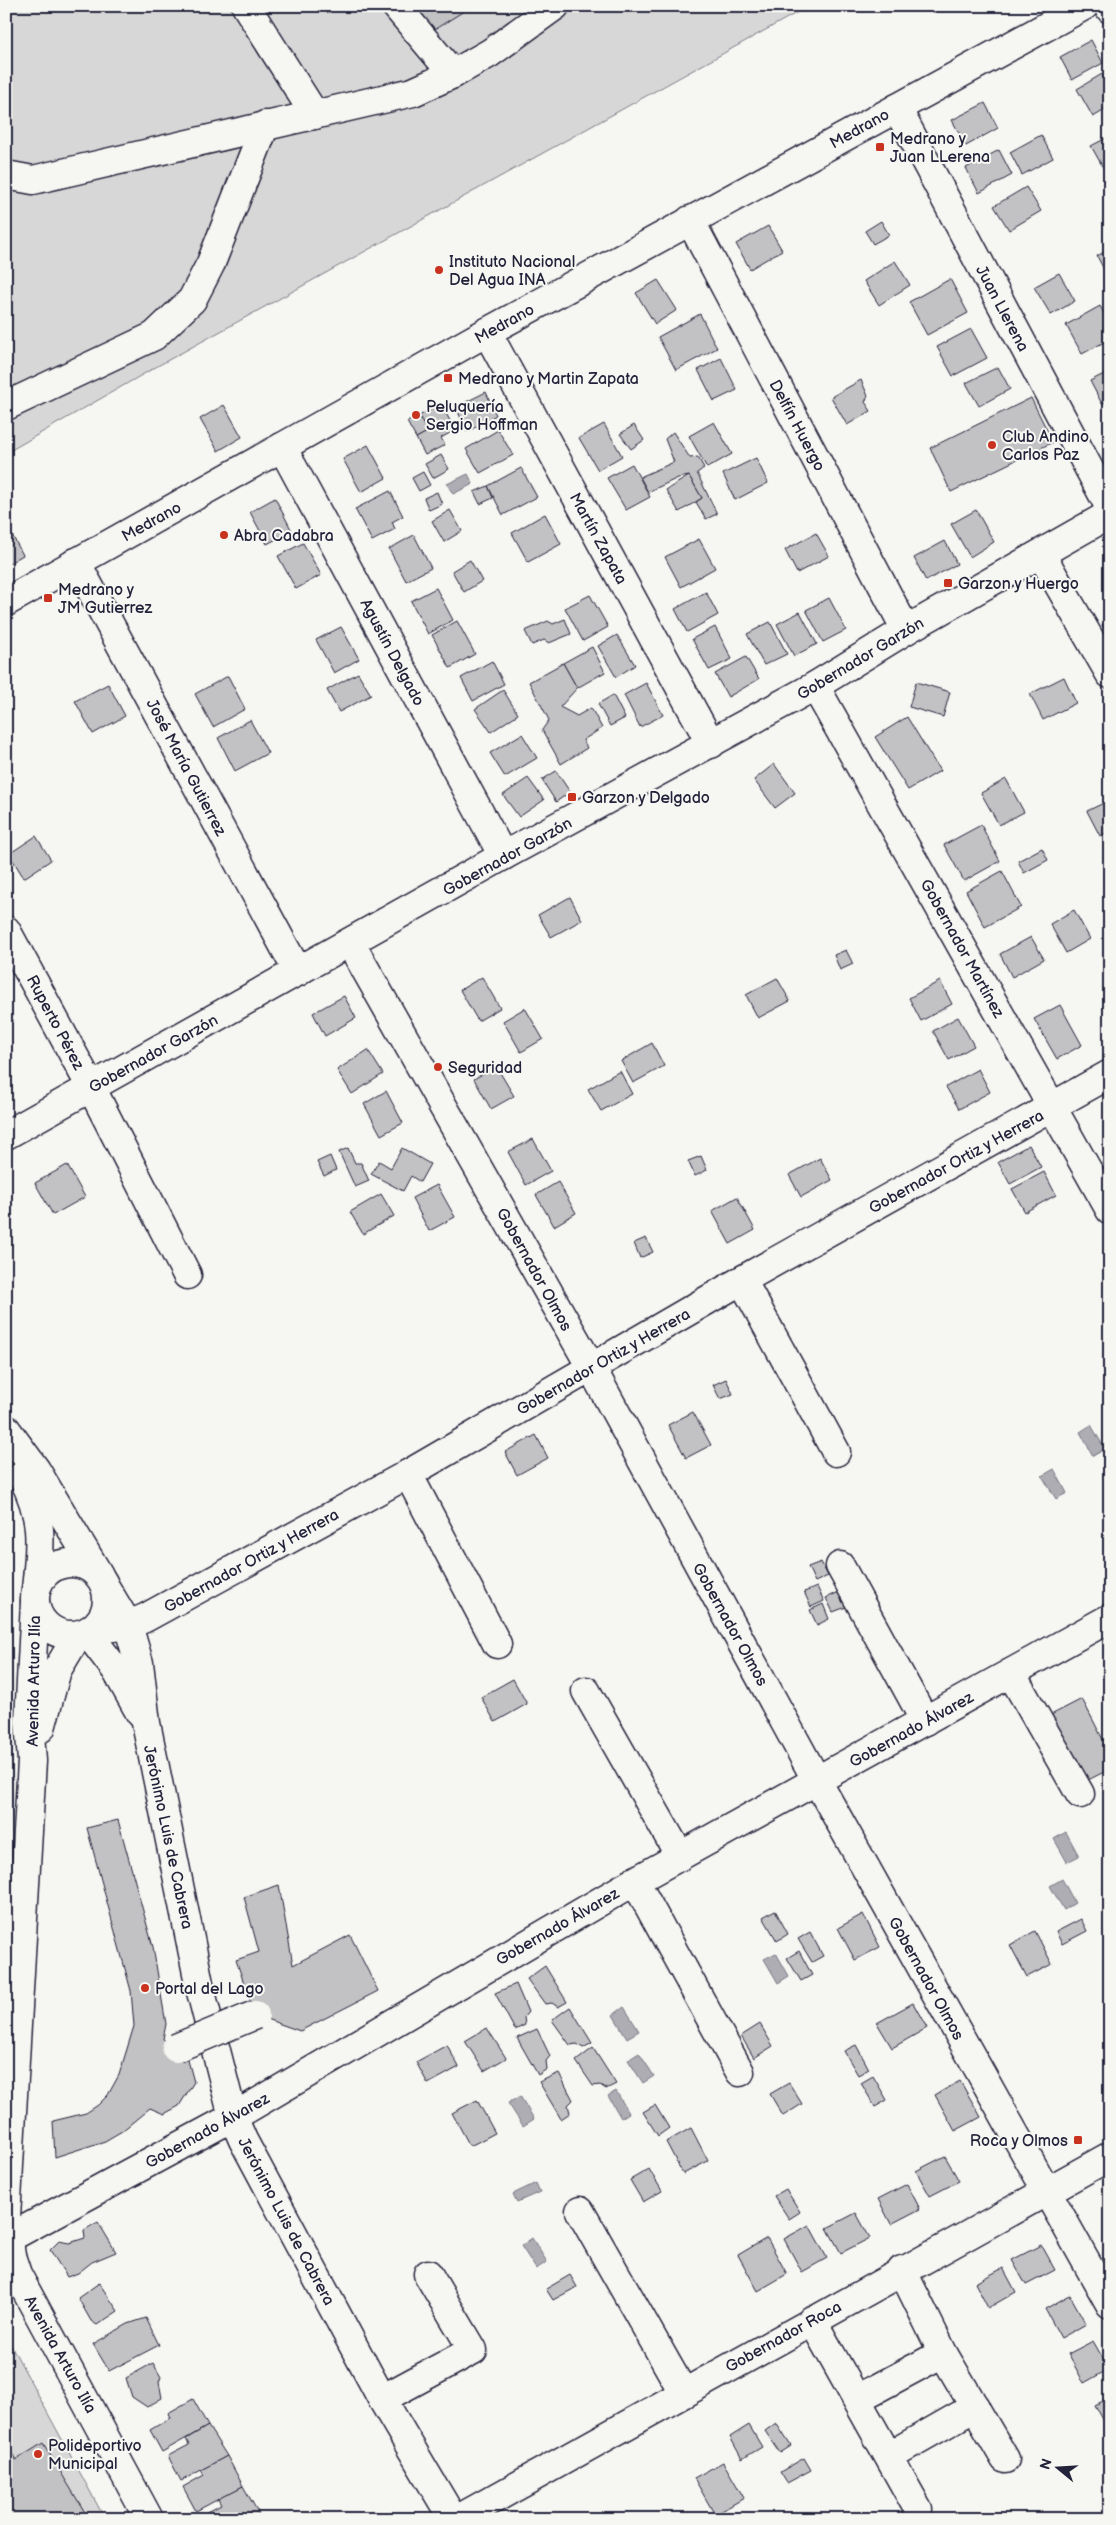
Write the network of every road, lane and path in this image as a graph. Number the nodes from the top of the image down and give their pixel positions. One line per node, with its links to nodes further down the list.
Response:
1 (246, 6): 7 (street)
2 (396, 6): 5 (street)
3 (555, 6): 5 (street)
4 (1084, 6): 6 (street, Medrano)
5 (453, 74): 7 (street)
6 (896, 108): 10 (street, Medrano); 14 (street, Juan Llerena)
7 (315, 116): 8 (street)
8 (265, 125): 9 (street); 12 (street)
9 (6, 175)
10 (690, 220): 11 (street, Medrano); 19 (street, Delfín Huergo)
11 (486, 332): 13 (street, Medrano); 22 (street, Martín Zapata)
12 (6, 406)
13 (282, 447): 17 (street, Medrano); 23 (street, Agustín Delgado)
14 (1110, 508)
15 (1110, 514): 16 (street, Gobernador Garzón)
16 (1041, 554): 19 (street, Gobernador Garzón); 20 (street)
17 (76, 562): 18 (street, Medrano); 26 (street, José María Gutierrez)
18 (6, 602)
19 (906, 630): 21 (street, Gobernador Garzón)
20 (1110, 674)
21 (815, 686): 22 (street, Gobernador Garzón); 29 (street, Gobernador Martínez)
22 (710, 744): 23 (street, Gobernador Garzón)
23 (503, 856): 25 (street, Gobernador Garzón)
24 (6, 930): 28 (street, Ruperto Pérez)
25 (351, 944): 26 (street, Gobernador Garzón); 34 (street, Gobernador Olmos)
26 (298, 972): 28 (street, Gobernador Garzón)
27 (1110, 1074): 29 (street, Gobernador Ortiz y Herrera)
28 (91, 1087): 30 (street, Gobernador Garzón); 32 (street, Ruperto Pérez)
29 (1053, 1107): 31 (street, Gobernador Martínez); 33 (street, Gobernador Ortiz y Herrera)
30 (6, 1135)
31 (1110, 1210)
32 (187, 1275)
33 (742, 1280): 34 (street, Gobernador Ortiz y Herrera); 36 (street)
34 (591, 1367): 37 (street, Gobernador Ortiz y Herrera); 50 (street, Gobernador Olmos)
35 (6, 1431): 39 (street, Avenida Arturo Ilía); 40 (street, Avenida Arturo Ilía)
36 (836, 1452)
37 (408, 1474): 42 (street, Gobernador Ortiz y Herrera); 44 (street)
38 (840, 1566): 47 (street)
39 (104, 1583): 40 (street); 42 (street, Jerónimo Luis de Cabrera); 43 (street)
40 (35, 1597): 43 (street); 49 (street, Avenida Arturo Ilía)
41 (1110, 1618): 45 (street, Gobernado Álvarez)
42 (128, 1625): 43 (street, Gobernador Ortiz y Herrera); 48 (street, Jerónimo Luis de Cabrera)
43 (85, 1632): 48 (street, Jerónimo Luis de Cabrera); 49 (street, Avenida Arturo Ilía)
44 (497, 1644)
45 (1011, 1673): 47 (street, Gobernado Álvarez); 51 (street)
46 (586, 1691): 52 (street)
47 (925, 1721): 50 (street, Gobernado Álvarez)
48 (146, 1723): 57 (street, Jerónimo Luis de Cabrera)
49 (32, 1761): 61 (street, Avenida Arturo Ilía)
50 (817, 1781): 52 (street, Gobernado Álvarez); 59 (street, Gobernador Olmos)
51 (1080, 1794)
52 (680, 1856): 53 (street, Gobernado Álvarez)
53 (635, 1881): 56 (street); 57 (street, Gobernado Álvarez)
54 (255, 2015): 55 (street, bridge)
55 (176, 2048)
56 (740, 2072)
57 (233, 2116): 61 (street, Gobernado Álvarez); 68 (street, Jerónimo Luis de Cabrera)
58 (1110, 2156): 59 (street, Gobernador Roca)
59 (1047, 2191): 62 (street, Gobernador Roca); 64 (street, Gobernador Olmos)
60 (580, 2211): 67 (street)
61 (7, 2239): 74 (street, Avenida Arturo Ilía)
62 (902, 2270): 65 (street, Gobernador Roca); 66 (street)
63 (428, 2274): 68 (street)
64 (1110, 2304)
65 (812, 2320): 67 (street, Gobernador Roca); 69 (street)
66 (943, 2353): 69 (street); 70 (street)
67 (683, 2392): 76 (street, Gobernador Roca)
68 (382, 2399): 75 (street, Jerónimo Luis de Cabrera)
69 (857, 2399): 71 (street)
70 (975, 2407): 71 (street); 72 (street)
71 (889, 2456): 73 (street)
72 (1005, 2459)
73 (918, 2509)
74 (149, 2519)
75 (453, 2519)
76 (458, 2519)

